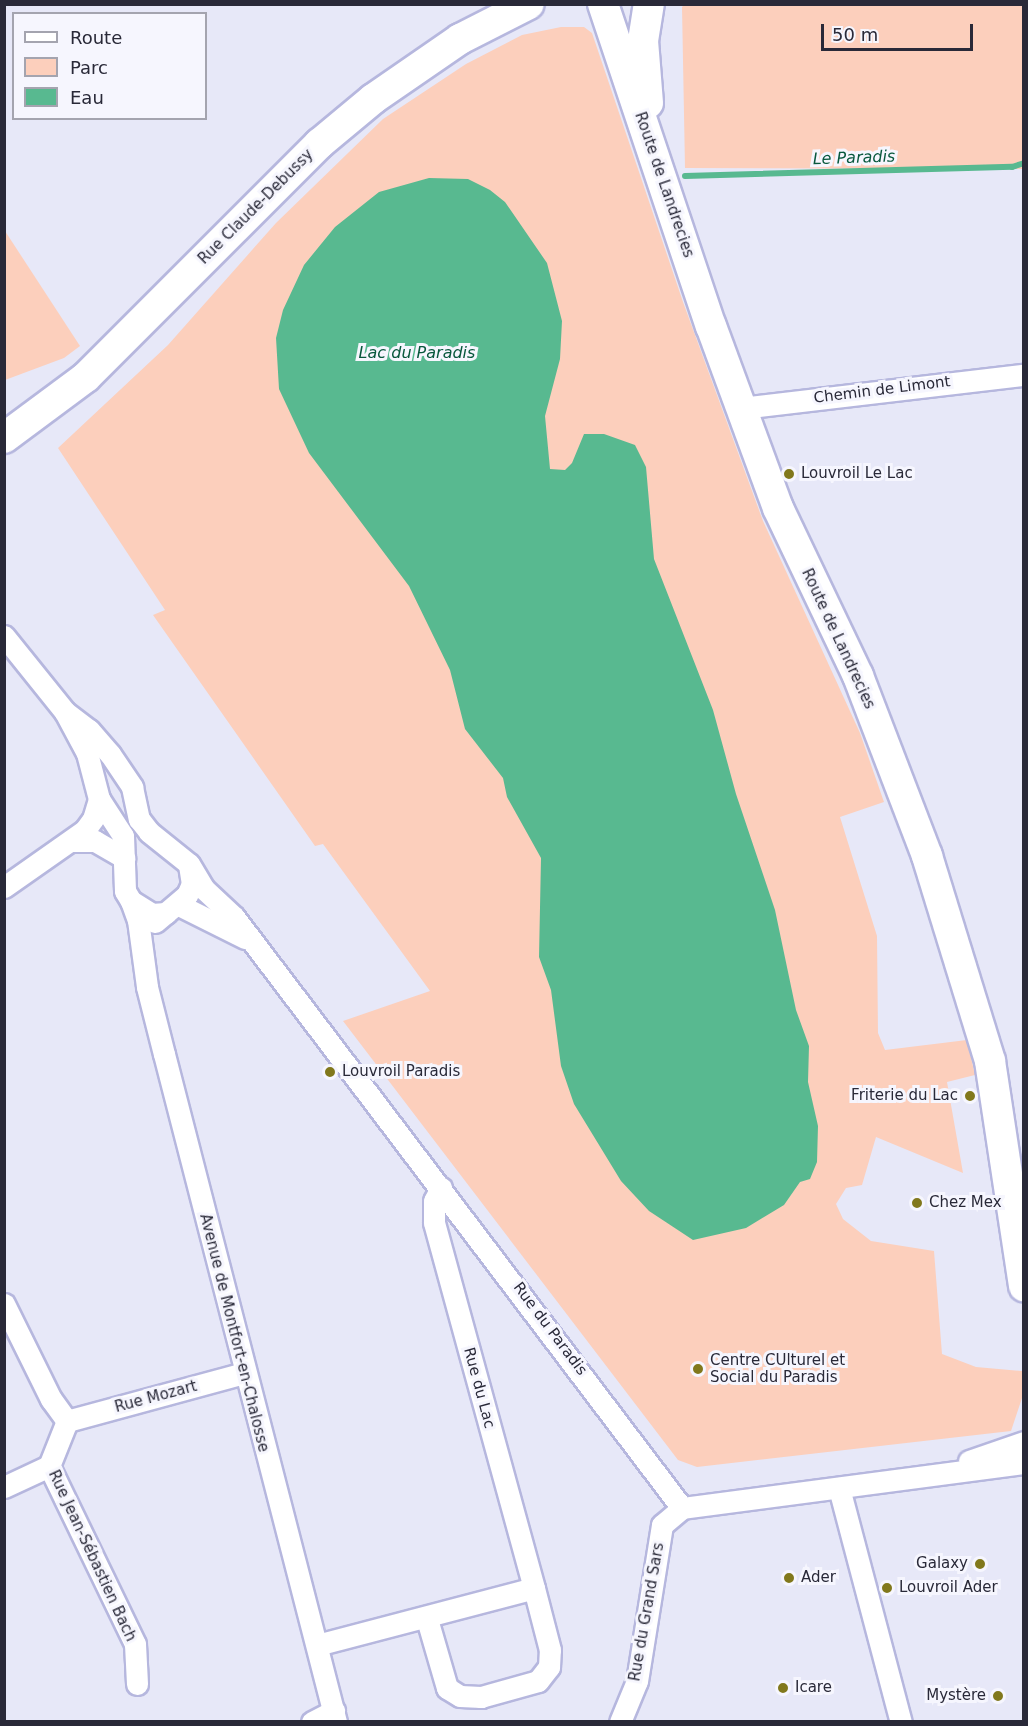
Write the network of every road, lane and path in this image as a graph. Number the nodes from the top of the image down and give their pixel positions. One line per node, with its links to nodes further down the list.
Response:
1 (529, 4): 7 (main road, Rue Claude-Debussy)
2 (603, 4): 4 (main road, Route de Landrecies)
3 (649, 4): 4 (main road)
4 (651, 148): 6 (main road, Route de Landrecies)
5 (1023, 375): 6 (street, Chemin de Limont)
6 (741, 408): 21 (main road, Route de Landrecies)
7 (4, 438)
8 (4, 636): 9 (street)
9 (65, 712): 10 (street); 11 (street)
10 (121, 772): 11 (street); 14 (street)
11 (97, 790): 12 (street); 13 (street, Avenue de Montfort-en-Chalosse)
12 (73, 841): 13 (street); 15 (street)
13 (125, 858): 16 (street, Avenue de Montfort-en-Chalosse)
14 (189, 864): 17 (street); 19 (street, Rue du Paradis)
15 (4, 887)
16 (131, 901): 17 (street, Rue du Paradis); 18 (street, Avenue de Montfort-en-Chalosse)
17 (173, 909): 18 (street); 19 (street, Rue du Paradis)
18 (141, 943): 23 (street, Avenue de Montfort-en-Chalosse)
19 (254, 943): 20 (street, Rue du Paradis)
20 (441, 1188): 32 (street, Rue du Paradis); 33 (street, Rue du Lac)
21 (1023, 1286)
22 (4, 1304): 24 (street)
23 (244, 1373): 24 (street, Rue Mozart); 35 (street, Avenue de Montfort-en-Chalosse)
24 (67, 1421): 28 (street, Rue Jean-Sébastien Bach)
25 (1023, 1425): 26 (street)
26 (1016, 1444): 29 (street)
27 (1023, 1463): 29 (street)
28 (49, 1466): 30 (street); 36 (street, Rue Jean-Sébastien Bach)
29 (944, 1471): 31 (street)
30 (4, 1487)
31 (839, 1488): 32 (street); 40 (street)
32 (682, 1508): 39 (street, Rue du Grand Sars)
33 (534, 1587): 34 (street); 34 (street, Rue du Lac)
34 (427, 1618): 35 (street)
35 (317, 1646): 37 (street, Avenue de Montfort-en-Chalosse)
36 (137, 1684)
37 (335, 1716): 38 (street)
38 (312, 1722)
39 (620, 1722)
40 (901, 1722)

